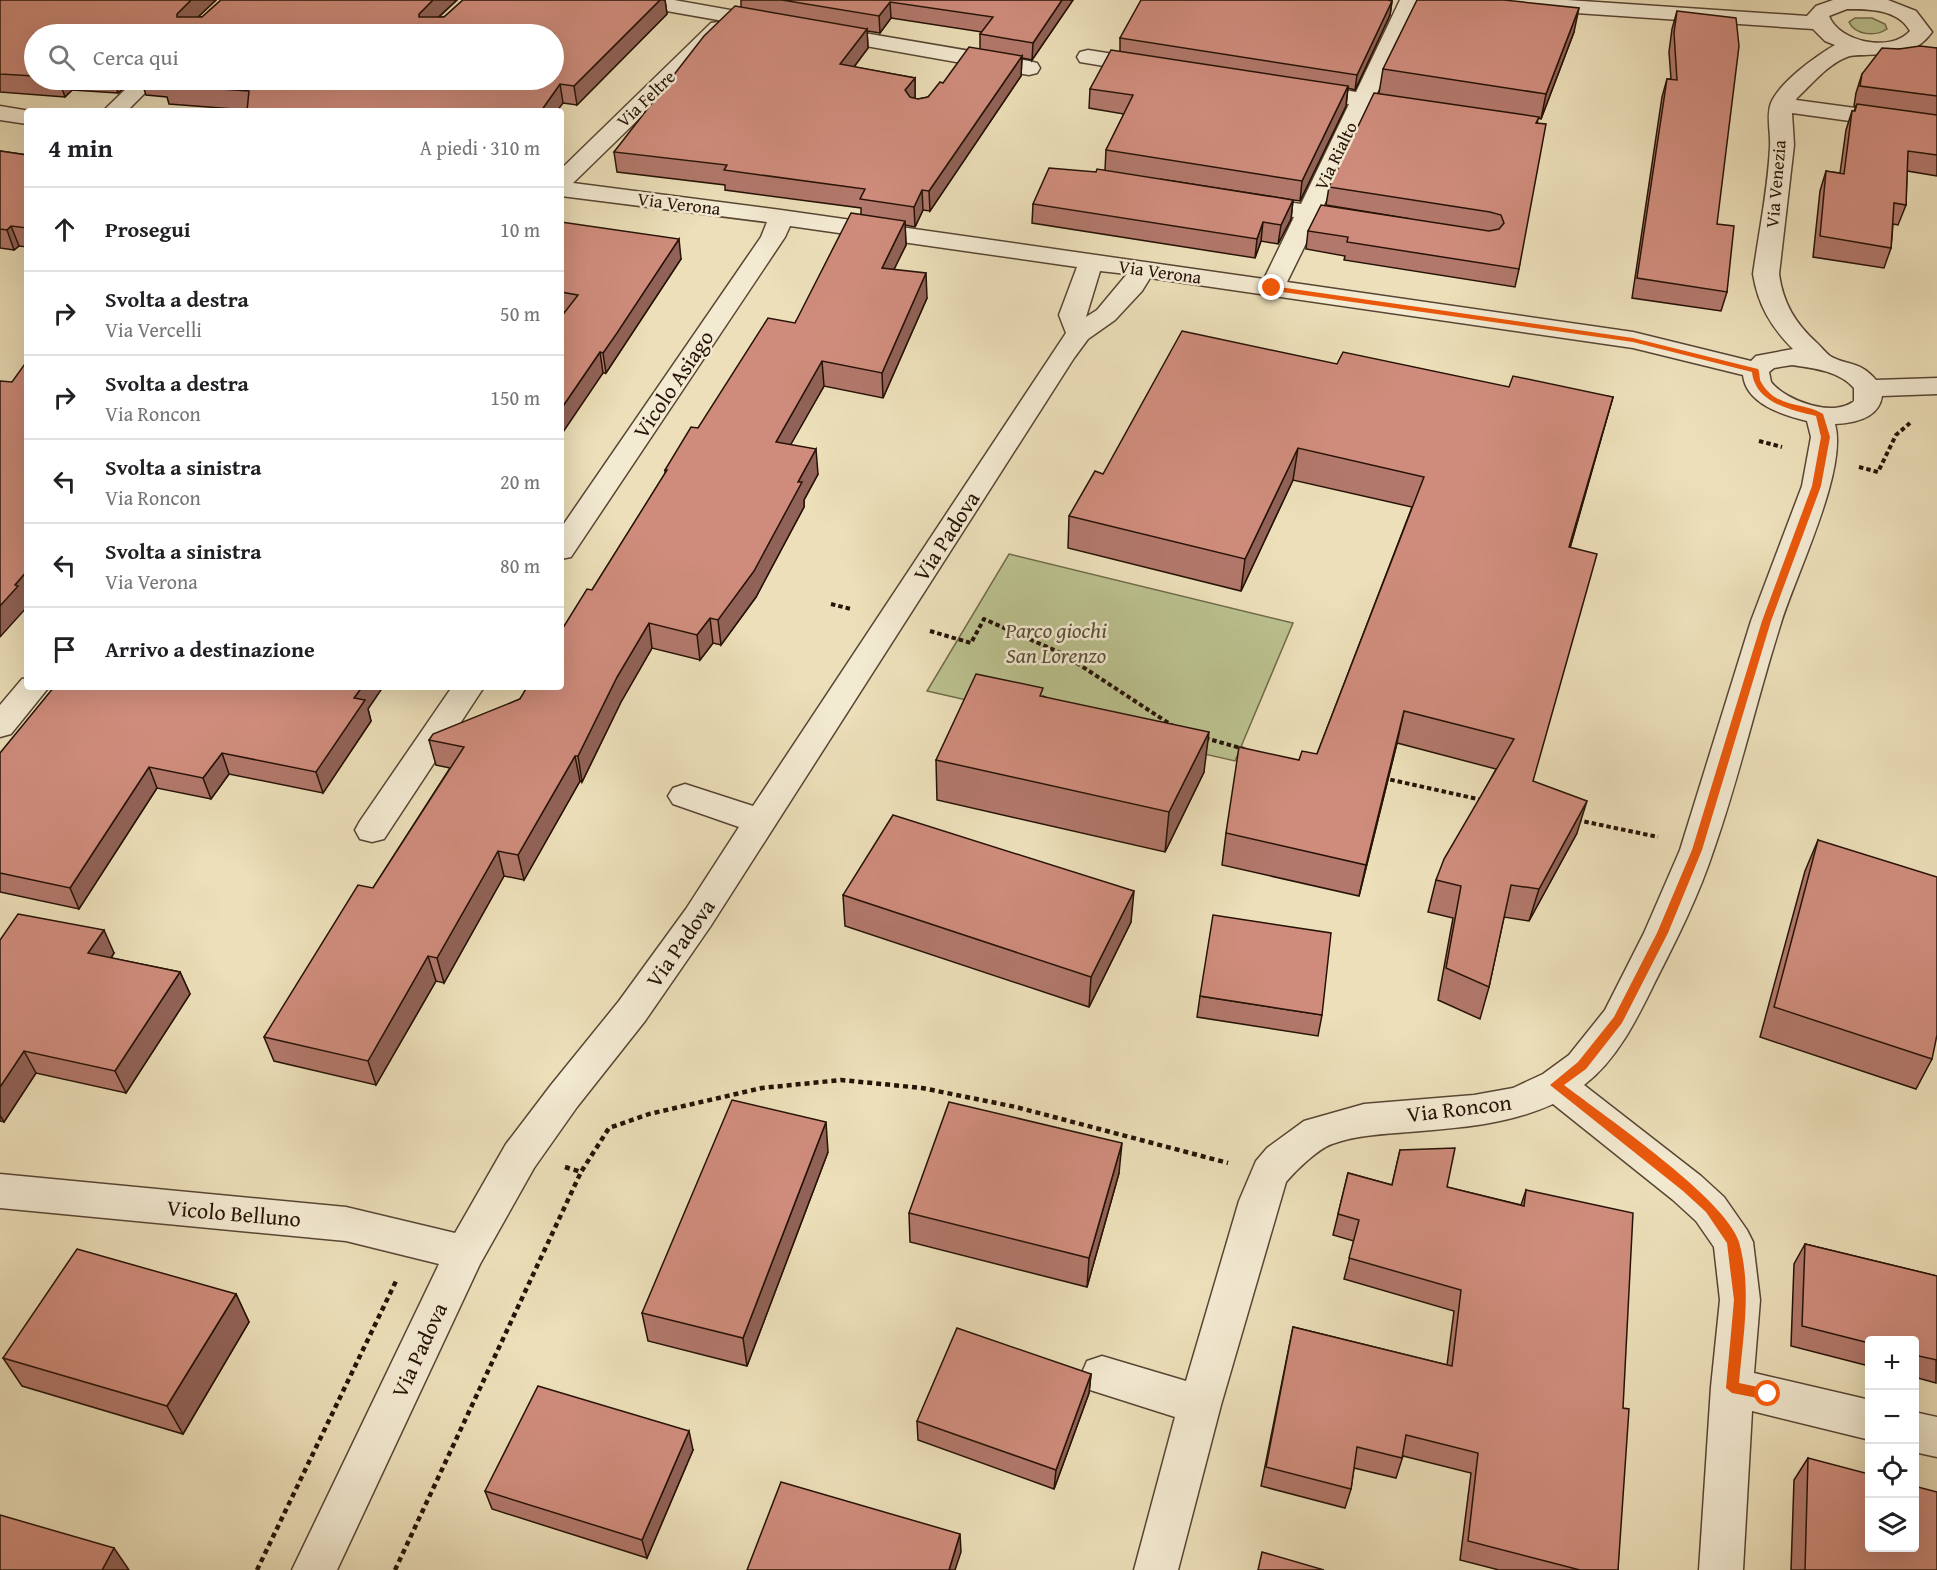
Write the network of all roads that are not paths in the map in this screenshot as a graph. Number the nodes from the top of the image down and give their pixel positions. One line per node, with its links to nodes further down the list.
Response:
1 (638, 0): 5 (street)
2 (1411, 0): 16 (street, Via Rialto)
3 (1471, 0): 6 (street)
4 (1874, 2): 6 (street); 7 (street)
5 (731, 16): 9 (street); 23 (street, Via Feltre)
6 (1819, 23): 8 (street)
7 (1929, 34): 8 (street)
8 (1875, 48): 17 (street)
9 (962, 56): 11 (street); 13 (street)
10 (1088, 57): 12 (street)
11 (1029, 68)
12 (1170, 69)
13 (947, 74)
14 (1286, 88): 16 (street, Via Rialto)
15 (136, 90): 18 (street)
16 (1363, 99): 19 (street, Via Rialto); 26 (street, Via Rialto)
17 (1781, 105): 22 (street); 33 (street, Via Venezia)
18 (117, 108)
19 (1431, 110)
20 (0, 113): 21 (street)
21 (24, 117)
22 (1937, 126)
23 (564, 179)
24 (564, 189): 27 (street, Via Verona)
25 (1230, 200): 26 (street, Via Rialto)
26 (1309, 212): 28 (street, Via Rialto); 31 (street, Via Rialto)
27 (781, 217): 29 (street, Via Verona); 38 (street, Vicolo Asiago)
28 (1380, 223)
29 (1091, 262): 30 (street, Via Verona); 32 (street)
30 (1142, 270): 31 (street, Via Verona); 32 (street, Via Padova)
31 (1272, 288): 34 (street, Via Verona)
32 (1079, 333): 43 (street, Via Padova)
33 (1820, 360): 34 (street); 36 (street)
34 (1756, 370): 37 (street)
35 (1937, 386): 36 (street)
36 (1868, 388): 37 (street)
37 (1819, 414): 45 (street, Via Roncon)
38 (564, 546)
39 (30, 690): 41 (street)
40 (466, 690): 44 (street)
41 (0, 726)
42 (685, 796): 43 (street)
43 (760, 821): 47 (street, Via Padova)
44 (372, 830)
45 (1556, 1085): 49 (street); 50 (street, Via Roncon)
46 (0, 1191): 47 (street, Vicolo Belluno)
47 (465, 1253): 54 (street, Via Padova)
48 (1102, 1375): 50 (street)
49 (1732, 1388): 51 (street); 56 (street)
50 (1200, 1405): 55 (street, Via Roncon)
51 (1865, 1419)
52 (1919, 1433): 53 (street)
53 (1937, 1437)
54 (314, 1570)
55 (1156, 1570)
56 (1721, 1570)

